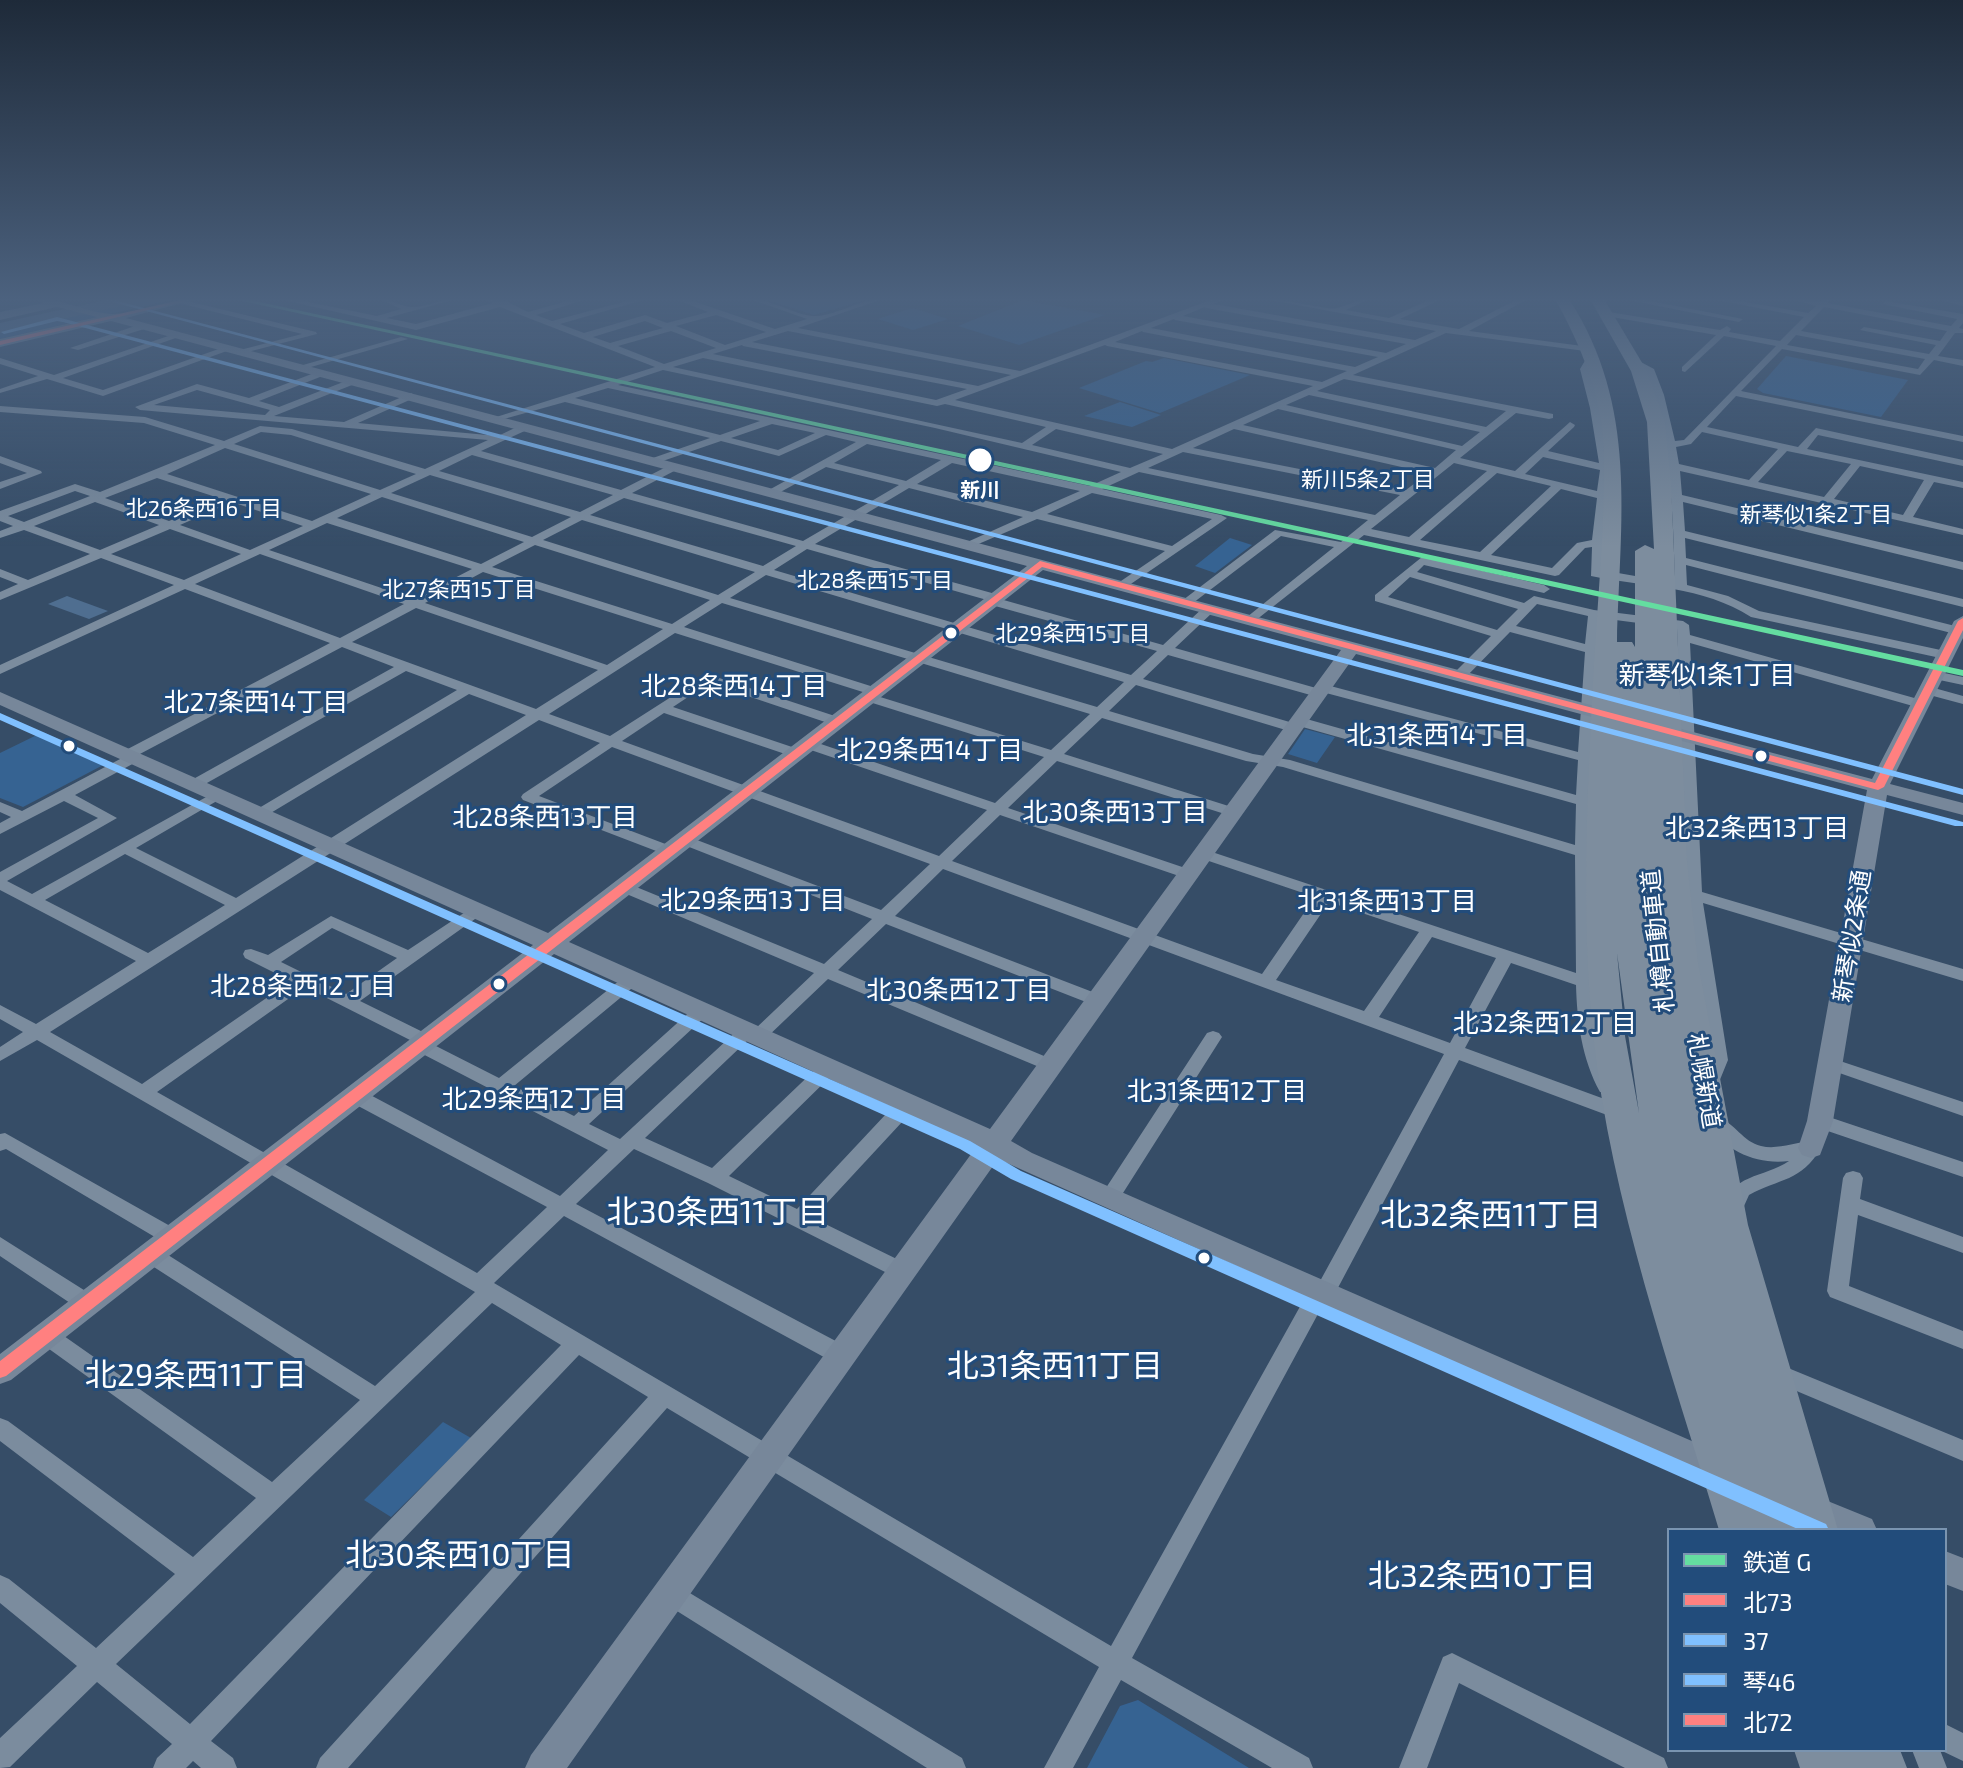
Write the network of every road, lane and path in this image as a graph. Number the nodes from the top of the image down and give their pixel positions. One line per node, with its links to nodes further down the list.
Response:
1 (35, 382): 26 (street)
2 (65, 382): 3 (street)
3 (139, 382)
4 (300, 382): 33 (street)
5 (353, 382): 38 (street)
6 (356, 382): 30 (street)
7 (618, 382): 23 (street)
8 (730, 382): 27 (street)
9 (808, 382): 27 (street)
10 (835, 382): 32 (street)
11 (941, 382): 25 (street)
12 (1000, 382): 25 (street)
13 (1305, 382): 24 (street)
14 (1331, 382): 24 (street)
15 (1371, 382): 39 (street)
16 (1588, 382): 78 (street)
17 (1598, 382): 243 (highway)
18 (1614, 382): 282 (highway, 札樽自動車道)
19 (1627, 382): 280 (highway, 札樽自動車道)
20 (1642, 382): 241 (highway, 札幌新道)
21 (1655, 382): 61 (street)
22 (1745, 382): 29 (street)
23 (607, 385): 31 (street); 46 (street)
24 (1323, 385): 28 (street)
25 (980, 389): 32 (street)
26 (3, 391)
27 (777, 392): 48 (street)
28 (1307, 392): 35 (street); 54 (street)
29 (1734, 393): 53 (street); 58 (street)
30 (411, 396): 45 (street); 47 (street)
31 (564, 398): 45 (street); 57 (street)
32 (944, 400): 34 (street)
33 (251, 401): 37 (street); 38 (street)
34 (968, 405): 40 (street); 49 (street)
35 (1276, 406): 51 (street); 64 (street)
36 (0, 409): 44 (street)
37 (166, 410): 42 (street); 44 (street)
38 (280, 410): 42 (street)
39 (1513, 410): 41 (street); 54 (street)
40 (957, 412)
41 (1549, 416)
42 (260, 418): 47 (street)
43 (946, 419): 48 (street)
44 (145, 420): 60 (street)
45 (497, 420): 52 (street)
46 (773, 420): 55 (street); 57 (street)
47 (346, 425): 56 (street)
48 (935, 425): 62 (street)
49 (1055, 425): 62 (street); 66 (street)
50 (1570, 425): 68 (street)
51 (1233, 426): 66 (street); 81 (street)
52 (525, 427): 56 (street); 72 (street)
53 (1701, 429): 61 (street); 63 (street)
54 (1487, 430): 64 (street)
55 (825, 432): 57 (street); 59 (street)
56 (499, 439): 67 (street)
57 (720, 439): 72 (street)
58 (1963, 439)
59 (866, 441): 70 (street); 75 (street)
60 (221, 444): 82 (street); 83 (street); 93 (street)
61 (1671, 445): 77 (street)
62 (1022, 447): 79 (street)
63 (1785, 447): 65 (street); 86 (street)
64 (1464, 449): 71 (street)
65 (1801, 450): 73 (street); 74 (street)
66 (1178, 451): 79 (street); 95 (street)
67 (472, 452): 82 (street); 94 (street)
68 (1541, 453): 78 (street); 84 (street)
69 (0, 459): 90 (street)
70 (951, 459): 87 (street); 91 (street)
71 (1451, 459): 80 (street); 81 (street)
72 (654, 461): 76 (street)
73 (1858, 462): 85 (street); 100 (street)
74 (1963, 463)
75 (826, 464): 87 (street); 92 (street)
76 (674, 467): 92 (street); 94 (street)
77 (1676, 467): 86 (street); 98 (street)
78 (1605, 468): 96 (street)
79 (1135, 470): 91 (street); 106 (street)
80 (1495, 470): 84 (street); 115 (street)
81 (1436, 471): 95 (street)
82 (427, 472): 93 (street); 104 (street)
83 (157, 474): 97 (street); 99 (street)
84 (1517, 475): 88 (street)
85 (1931, 478): 89 (street); 107 (street)
86 (1751, 484): 100 (street)
87 (909, 485): 101 (street); 102 (street)
88 (1559, 485): 96 (street); 124 (street)
89 (1963, 485)
90 (0, 486)
91 (1090, 490): 102 (street); 121 (street)
92 (771, 493): 101 (street)
93 (380, 494): 105 (street); 116 (street)
94 (622, 494): 104 (street); 118 (street)
95 (1409, 494): 106 (street)
96 (1604, 496): 117 (street)
97 (97, 497): 103 (street); 108 (street); 110 (street)
98 (1676, 497): 113 (street); 127 (street)
99 (231, 499): 108 (street); 109 (street)
100 (1827, 501): 107 (street)
101 (855, 515): 118 (street); 119 (street)
102 (1035, 515): 119 (street); 121 (street)
103 (0, 516): 110 (street)
104 (579, 516): 116 (street); 129 (street)
105 (327, 519): 109 (street); 128 (street)
106 (1378, 519): 111 (street)
107 (1906, 519): 112 (street)
108 (168, 525): 122 (street); 123 (street)
109 (312, 525): 122 (street)
110 (24, 526): 114 (street); 123 (street)
111 (1363, 531): 115 (street); 120 (street)
112 (1963, 532)
113 (1678, 533): 125 (street); 140 (street)
114 (0, 535)
115 (1412, 541): 124 (street)
116 (532, 542): 128 (street); 137 (street)
117 (1597, 543): 124 (street); 135 (street)
118 (806, 545): 129 (street); 138 (street)
119 (969, 545): 126 (street)
120 (1344, 546): 139 (street); 145 (street)
121 (1174, 550): 134 (street)
122 (255, 552): 133 (street); 141 (street)
123 (100, 554): 132 (street); 133 (street)
124 (1482, 557)
125 (1680, 560): 135 (street); 147 (street)
126 (1040, 564): 134 (street); 138 (street)
127 (1963, 566)
128 (481, 568): 141 (street); 148 (street)
129 (766, 571): 137 (street); 146 (street)
130 (0, 573): 132 (street)
131 (1408, 573): 142 (street); 142 (street); 149 (street)
132 (28, 584): 136 (street)
133 (183, 585): 151 (street); 158 (street)
134 (1122, 586): 139 (street)
135 (1681, 589): 155 (street)
136 (0, 596)
137 (720, 599): 148 (street); 156 (street)
138 (994, 599): 146 (street); 153 (street)
139 (1185, 603): 143 (street)
140 (1963, 603)
141 (415, 604): 151 (street); 159 (street)
142 (1530, 604): 144 (street); 149 (street)
143 (1209, 609): 145 (street); 153 (street)
144 (1594, 614): 150 (street); 154 (street)
145 (1251, 620): 152 (street)
146 (958, 628): 156 (street); 161 (street)
147 (1961, 628): 155 (street, 新琴似2条通)
148 (673, 629): 159 (street); 166 (street)
149 (1503, 631): 154 (street); 160 (street)
150 (1683, 637): 165 (street); 175 (street)
151 (340, 643): 157 (street); 178 (street)
152 (1352, 647): 160 (street); 164 (street)
153 (1166, 650): 161 (street); 164 (street)
154 (1591, 650): 170 (street)
155 (1945, 655): 165 (street, 新琴似2条通)
156 (919, 658): 166 (street); 171 (street)
157 (405, 666): 163 (street); 183 (street)
158 (0, 670)
159 (609, 670): 172 (street)
160 (1459, 676): 170 (street)
161 (1133, 681): 171 (street); 174 (street)
162 (1963, 681): 165 (street)
163 (468, 689): 172 (street); 191 (street)
164 (1321, 690): 174 (street); 180 (street)
165 (1927, 690): 168 (street); 182 (street, 新琴似2条通)
166 (872, 694): 173 (street); 179 (street)
167 (0, 698): 178 (street)
168 (1963, 700)
169 (662, 708): 173 (street); 176 (street); 177 (street)
170 (1588, 710): 175 (street); 180 (street)
171 (1100, 712): 179 (street); 181 (street)
172 (538, 715): 176 (street); 195 (street)
173 (836, 721): 177 (street)
174 (1296, 725): 181 (street); 186 (street)
175 (1686, 736): 182 (street); 203 (street)
176 (611, 742): 184 (street); 194 (street)
177 (802, 749): 184 (street); 188 (street)
178 (130, 756): 183 (street); 185 (street)
179 (1053, 757): 188 (street); 190 (street)
180 (1585, 758): 186 (street)
181 (1270, 761): 190 (street); 197 (street)
182 (1878, 787): 189 (street); 210 (street, 新琴似2条通)
183 (205, 790): 191 (street); 196 (street)
184 (746, 791): 194 (street); 198 (street)
185 (64, 795): 192 (street); 200 (street)
186 (1584, 802): 197 (street)
187 (0, 806): 192 (street)
188 (999, 808): 198 (street); 199 (street)
189 (1963, 809)
190 (1233, 812): 199 (street)
191 (259, 814): 195 (street)
192 (22, 817): 193 (street)
193 (0, 829)
194 (677, 845): 201 (street); 207 (street)
195 (331, 846): 205 (street); 206 (street)
196 (124, 848): 204 (street); 205 (street)
197 (1581, 852): 222 (street)
198 (942, 863): 207 (street); 209 (street)
199 (1196, 864): 202 (street); 209 (street)
200 (0, 882): 204 (street)
201 (623, 887): 211 (street); 217 (street)
202 (1325, 895): 208 (street); 221 (street)
203 (1694, 895): 210 (street); 241 (street)
204 (32, 901): 215 (street)
205 (238, 905): 215 (street)
206 (476, 910): 211 (street); 214 (street)
207 (883, 918): 217 (street); 223 (street)
208 (1429, 929): 213 (street); 227 (street)
209 (1143, 937): 221 (street); 223 (street)
210 (1852, 941): 218 (street); 234 (street, 新琴似2条通)
211 (551, 943): 219 (street); 231 (street)
212 (251, 954): 216 (street)
213 (1506, 956): 222 (street); 232 (street)
214 (409, 957): 216 (street); 224 (street)
215 (150, 961): 228 (street)
216 (268, 963): 220 (street)
217 (827, 971): 229 (street); 235 (street)
218 (1963, 975)
219 (631, 980): 226 (street); 237 (street)
220 (302, 981): 224 (street); 238 (street)
221 (1266, 982): 227 (street)
222 (1585, 982): 243 (street)
223 (1097, 1000): 235 (street)
224 (346, 1002): 231 (street)
225 (0, 1011): 228 (street)
226 (701, 1011): 229 (street); 245 (street)
227 (1368, 1019): 232 (street)
228 (37, 1032): 233 (street); 238 (street)
229 (752, 1034): 236 (street); 248 (street)
230 (1213, 1037): 254 (street)
231 (422, 1043): 237 (street); 239 (street)
232 (1456, 1052): 243 (street); 265 (street)
233 (0, 1055)
234 (1831, 1064): 242 (street); 244 (street, 新琴似2条通)
235 (1050, 1065): 247 (street)
236 (828, 1068): 240 (street); 252 (street)
237 (501, 1087): 245 (street)
238 (142, 1093): 250 (street)
239 (354, 1095): 250 (street); 256 (street)
240 (908, 1103): 247 (street); 257 (street)
241 (1706, 1103): 249 (street); 258 (highway, 札幌新道)
242 (1963, 1109)
243 (1622, 1113): 278 (highway)
244 (1820, 1121): 249 (street, 新琴似2条通); 251 (street)
245 (576, 1125): 248 (street)
246 (0, 1144): 259 (street)
247 (993, 1144): 254 (street); 263 (street)
248 (627, 1145): 252 (street); 256 (street)
249 (1811, 1148): 258 (street)
250 (265, 1165): 259 (street); 264 (street)
251 (1963, 1170)
252 (715, 1178): 257 (street)
253 (1853, 1178): 255 (street)
254 (1109, 1199): 265 (street)
255 (1851, 1204): 261 (street); 268 (street)
256 (562, 1206): 264 (street); 270 (street)
257 (799, 1220): 263 (street)
258 (1730, 1225): 272 (highway, 札幌新道)
259 (172, 1237): 262 (street)
260 (0, 1245): 266 (street)
261 (1963, 1245)
262 (150, 1254): 266 (street); 274 (street)
263 (902, 1271): 270 (street)
264 (484, 1288): 269 (street); 274 (street)
265 (1322, 1292): 278 (street); 287 (street)
266 (87, 1303): 267 (street)
267 (46, 1335): 271 (street); 279 (street)
268 (1963, 1340)
269 (577, 1343): 273 (street); 289 (street)
270 (841, 1355): 277 (street)
271 (0, 1371)
272 (1773, 1371): 276 (street); 280 (highway, 札幌新道)
273 (664, 1395): 277 (street); 293 (street)
274 (377, 1399): 279 (street)
275 (0, 1428): 284 (street)
276 (1963, 1451)
277 (769, 1456): 286 (street); 287 (street)
278 (1720, 1468): 280 (street); 281 (highway)
279 (274, 1497): 284 (street)
280 (1813, 1525): 283 (street)
281 (1739, 1528)
282 (1763, 1528)
283 (1841, 1528)
284 (194, 1573): 288 (street)
285 (0, 1587): 288 (street)
286 (670, 1593): 294 (street); 295 (street)
287 (1116, 1663): 296 (street); 297 (street)
288 (97, 1666): 289 (street); 290 (street)
289 (191, 1743): 291 (street); 292 (street)
290 (0, 1757)
291 (167, 1768)
292 (223, 1768)
293 (330, 1768)
294 (544, 1768)
295 (952, 1768)
296 (1058, 1768)
297 (1299, 1768)
298 (1413, 1768): 299 (street)
299 (1654, 1768)

